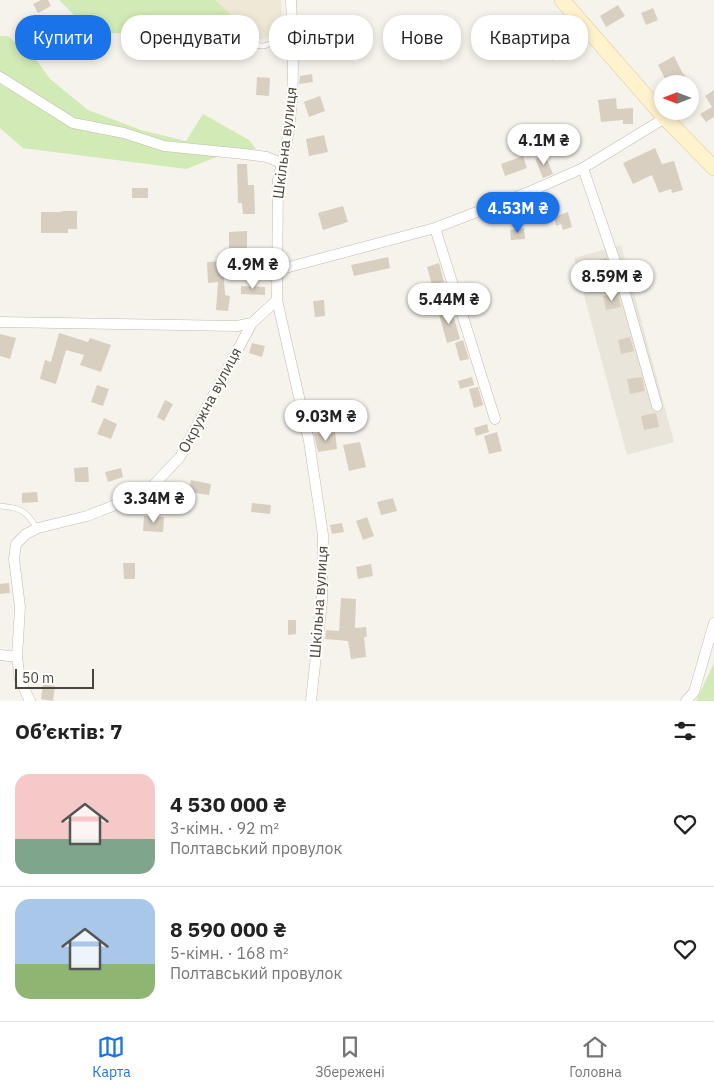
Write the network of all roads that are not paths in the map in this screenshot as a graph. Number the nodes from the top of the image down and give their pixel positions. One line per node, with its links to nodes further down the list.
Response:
1 (291, 0): 3 (street, Шкільна вулиця)
2 (562, 0): 6 (street)
3 (291, 15)
4 (292, 60): 9 (street, Шкільна вулиця)
5 (0, 77): 9 (street)
6 (654, 105)
7 (662, 120): 10 (street)
8 (667, 120): 11 (street)
9 (282, 164): 13 (street, Шкільна вулиця)
10 (583, 168): 12 (street); 17 (street)
11 (714, 168)
12 (435, 228): 13 (street); 18 (street)
13 (278, 270): 14 (street, Шкільна вулиця)
14 (277, 300): 16 (street); 25 (street, Шкільна вулиця)
15 (0, 322): 16 (street, Окружна вулиця)
16 (252, 323): 20 (street, Окружна вулиця)
17 (657, 406)
18 (495, 418)
19 (0, 506): 20 (lane)
20 (38, 528): 23 (street, Окружна вулиця)
21 (714, 623): 26 (street)
22 (0, 655): 23 (street)
23 (17, 657): 24 (street, Окружна вулиця)
24 (30, 701)
25 (311, 701)
26 (686, 701)

